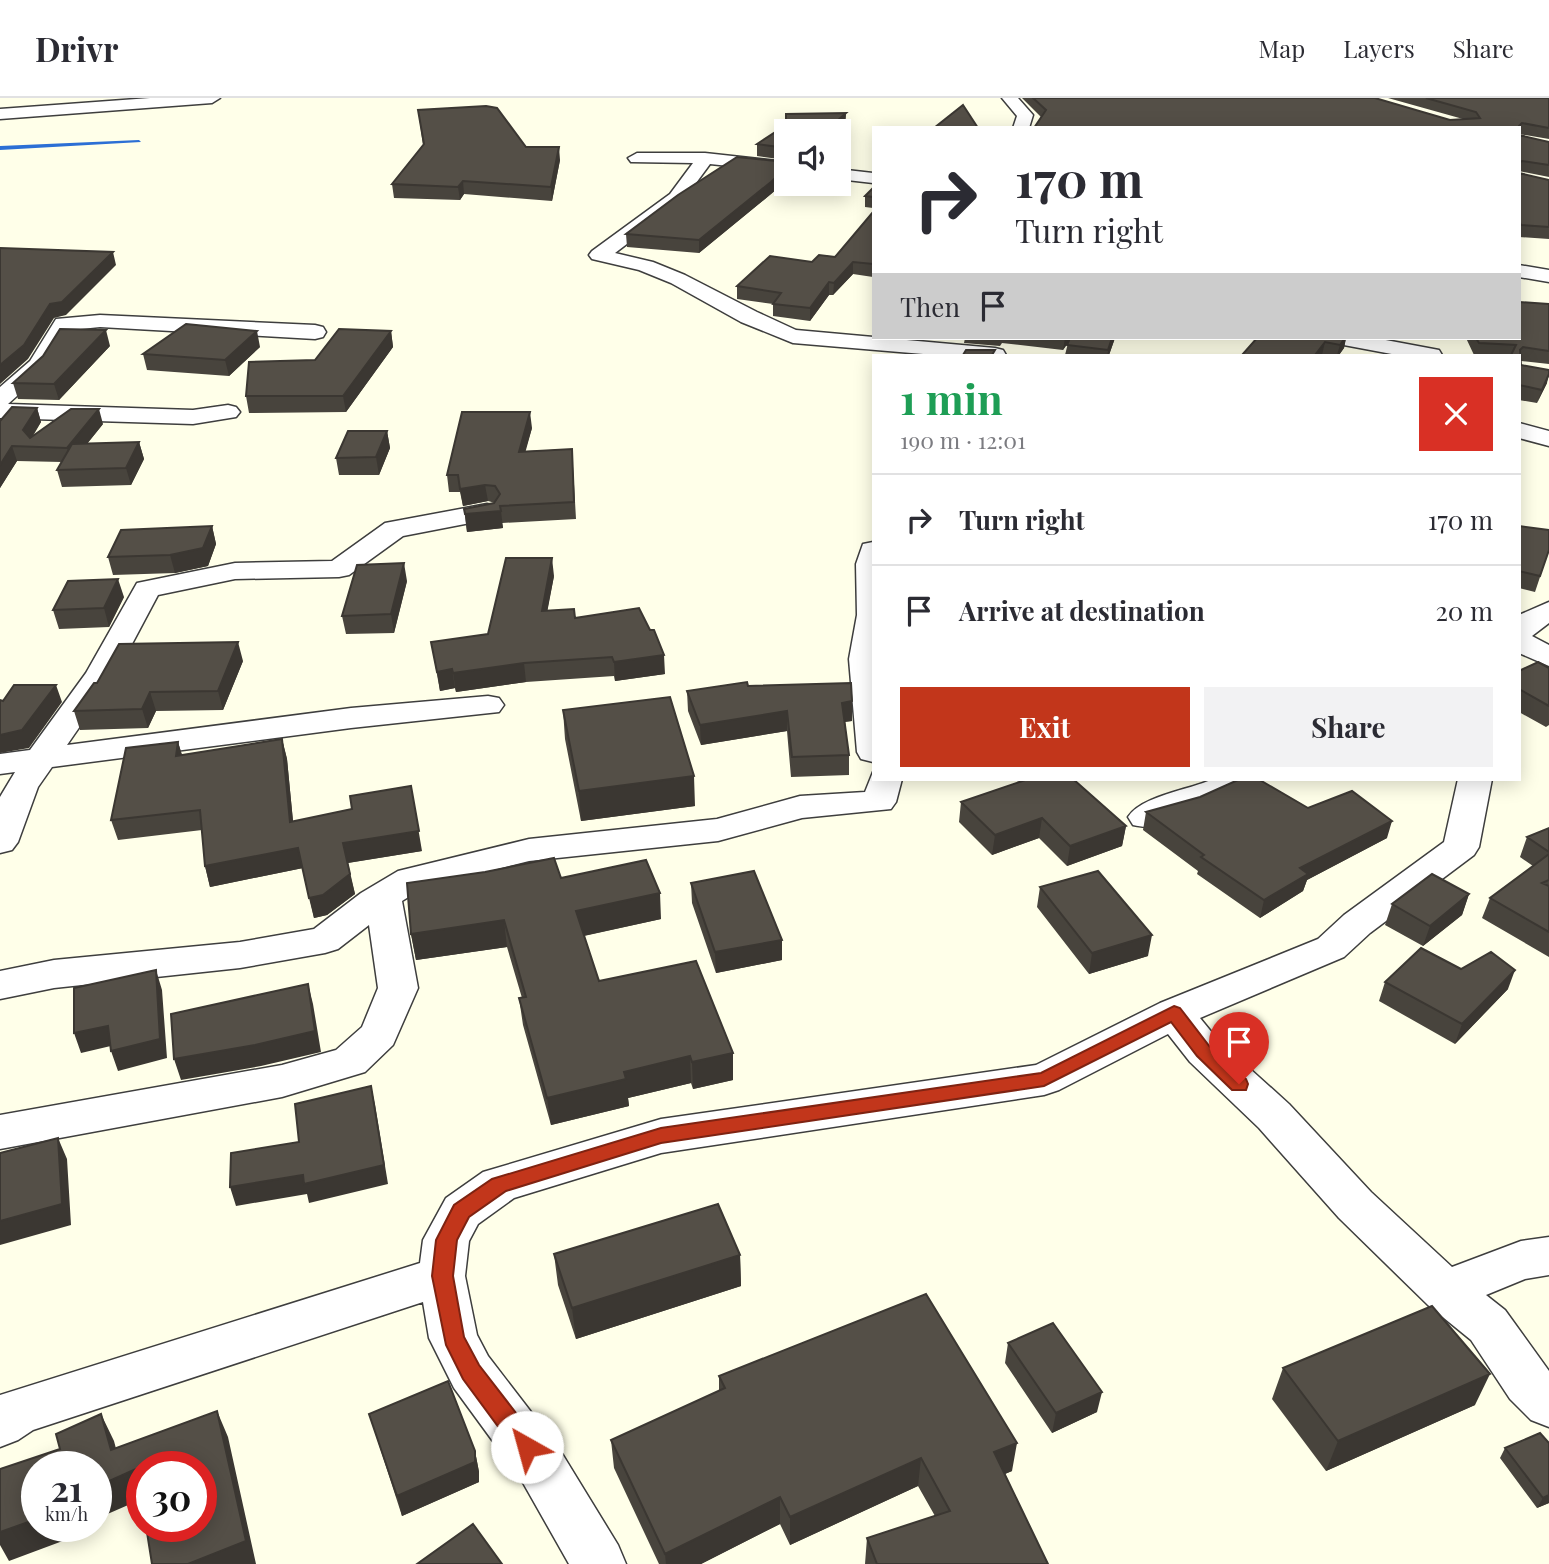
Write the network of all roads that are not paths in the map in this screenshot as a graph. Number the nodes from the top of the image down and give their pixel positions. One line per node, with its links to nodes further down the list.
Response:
1 (212, 98): 3 (street)
2 (1010, 98): 4 (street)
3 (0, 114)
4 (1022, 126)
5 (637, 158): 6 (street)
6 (705, 158): 7 (street); 14 (street)
7 (774, 166)
8 (851, 175): 9 (street)
9 (872, 178)
10 (1521, 271): 11 (street)
11 (1549, 275)
12 (315, 332): 17 (street)
13 (1352, 340): 16 (street)
14 (954, 353): 15 (street)
15 (974, 354)
16 (1426, 354)
17 (1, 410): 18 (street)
18 (228, 412)
19 (1521, 431): 20 (street)
20 (1549, 439)
21 (486, 512): 31 (street)
22 (872, 555): 25 (street)
23 (1549, 611): 26 (street)
24 (872, 615): 30 (street)
25 (872, 615)
26 (1521, 630)
27 (1521, 642): 28 (street)
28 (1549, 657)
29 (488, 705): 31 (street)
30 (872, 745)
31 (39, 760): 32 (street); 37 (street)
32 (0, 764)
33 (884, 781): 38 (street)
34 (1235, 781): 36 (street)
35 (1475, 781): 40 (street)
36 (1144, 817)
37 (0, 842)
38 (383, 897): 39 (street); 41 (street)
39 (0, 985)
40 (1174, 1013): 43 (street); 44 (street)
41 (0, 1132)
42 (1549, 1256): 44 (street)
43 (442, 1276): 46 (street); 47 (street)
44 (1445, 1291): 45 (street)
45 (1549, 1404)
46 (0, 1424)
47 (599, 1564)

